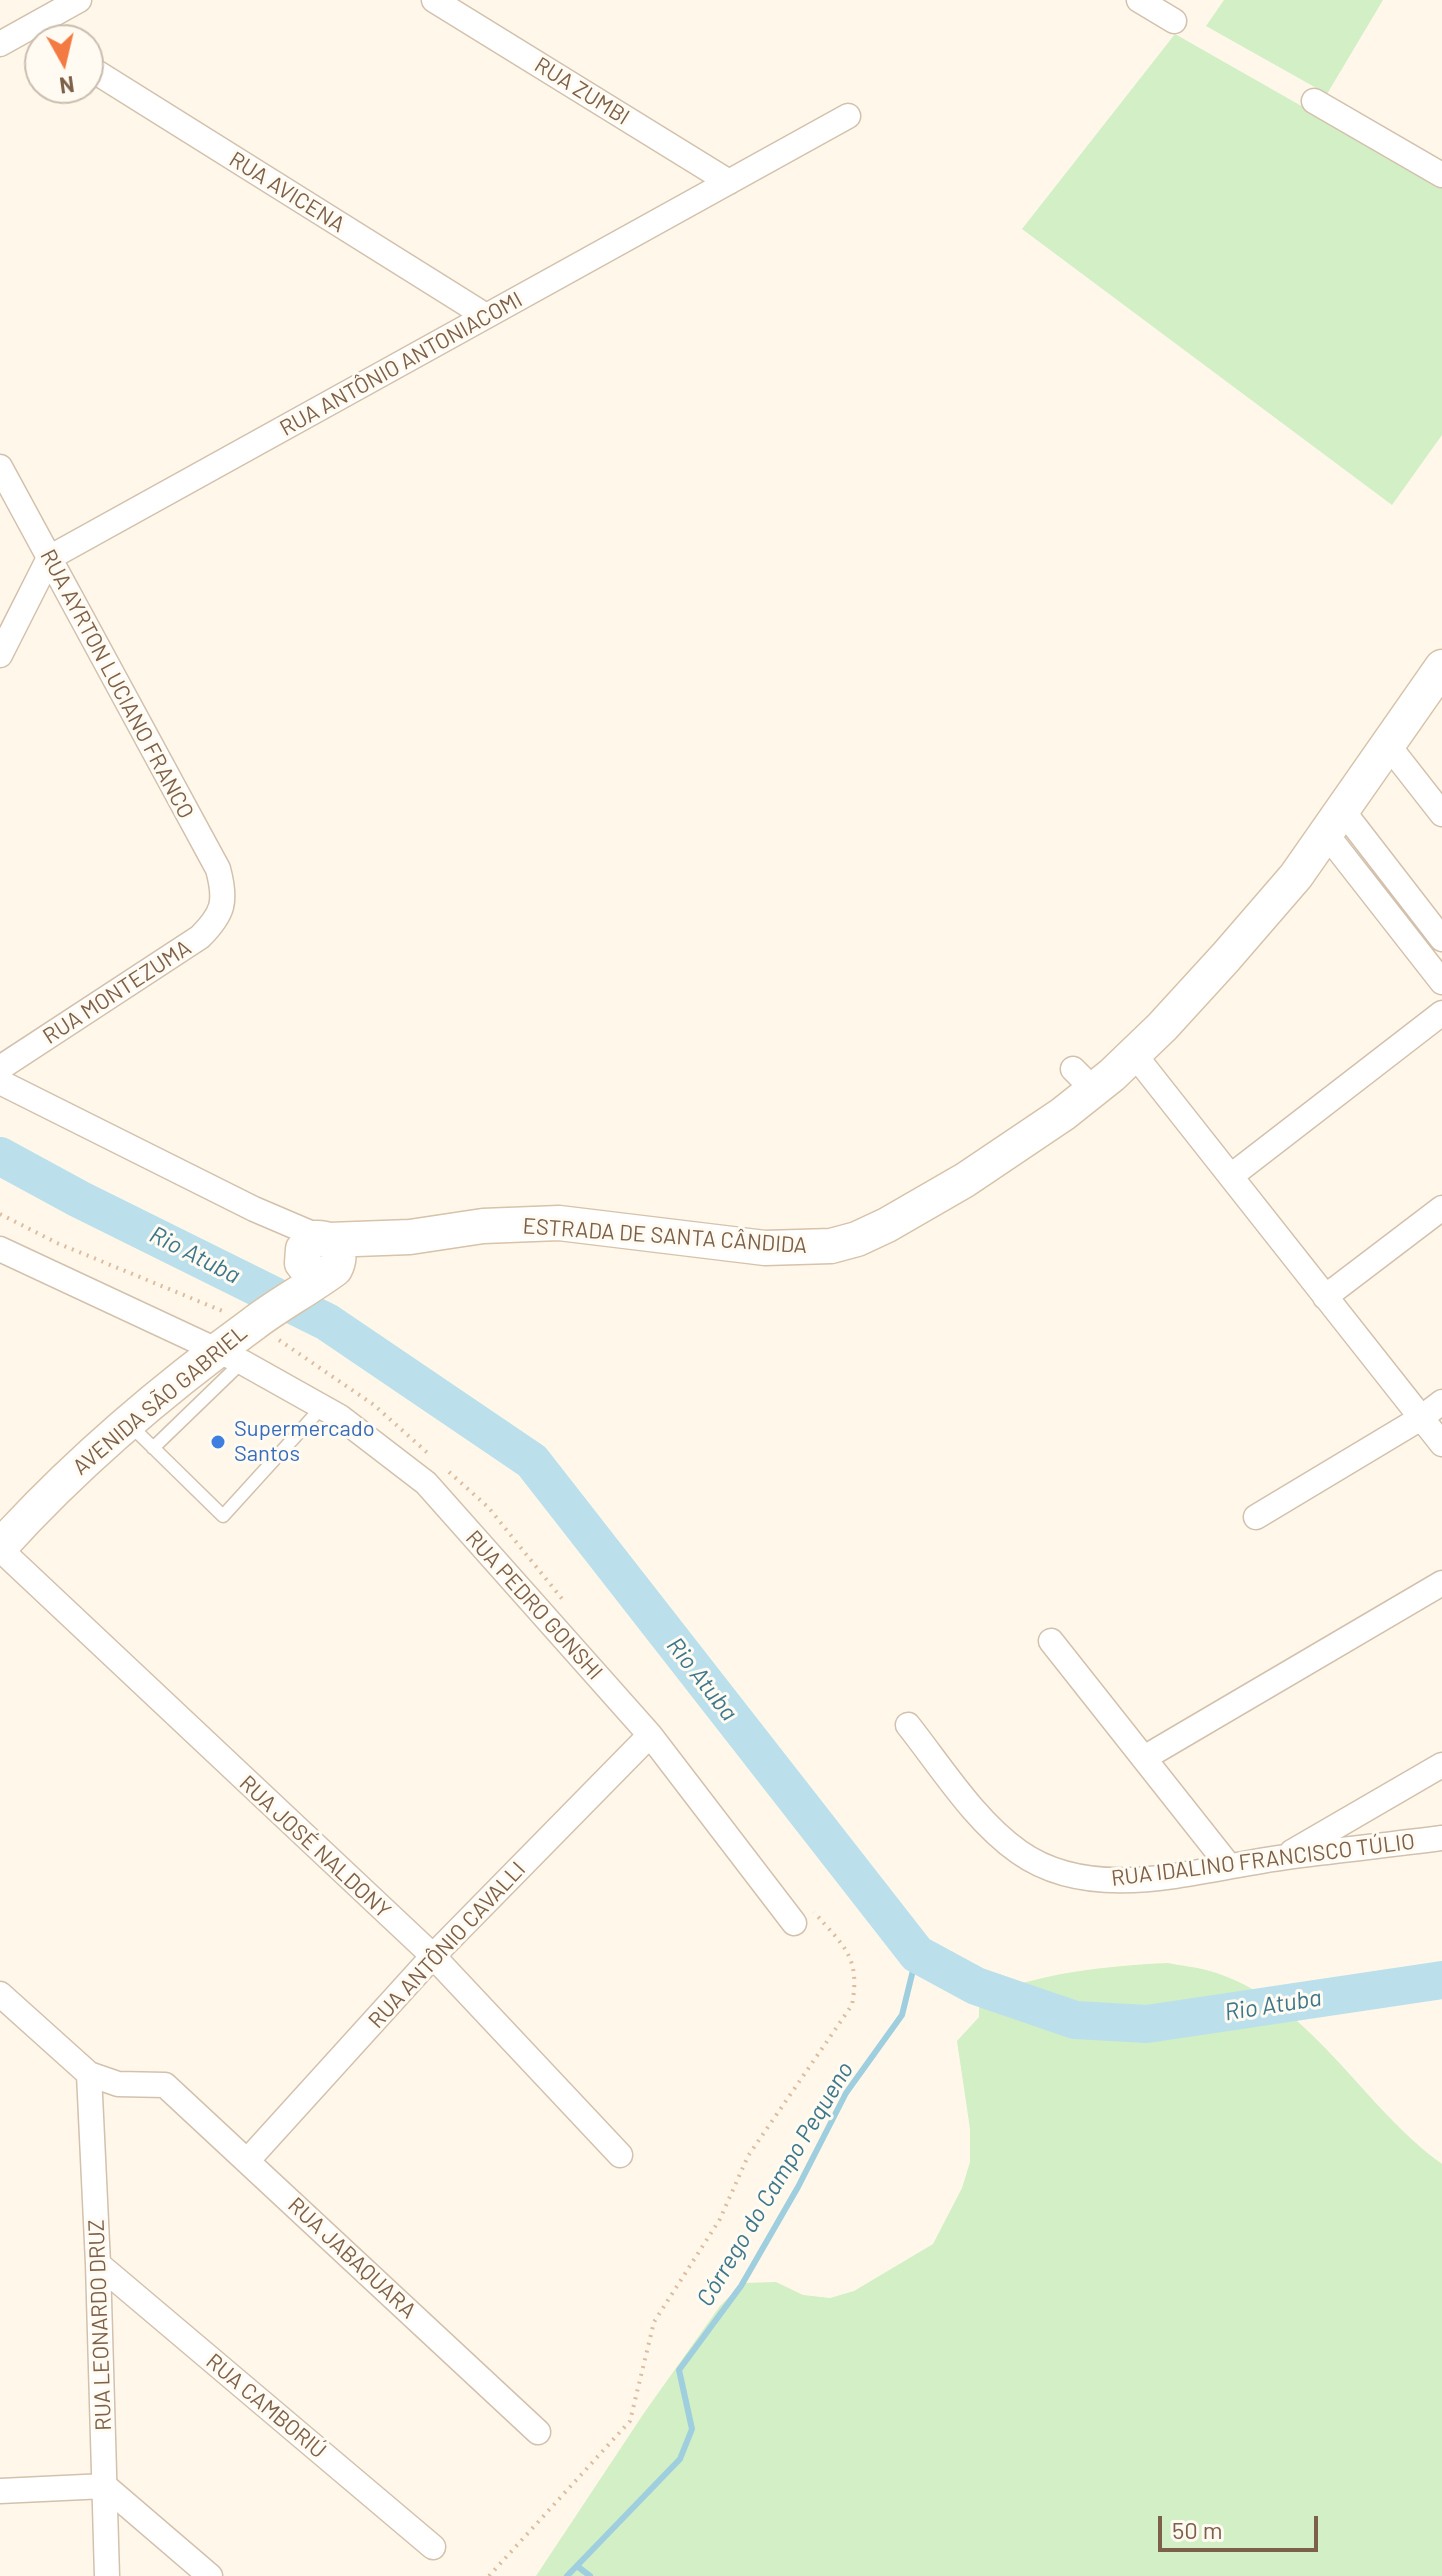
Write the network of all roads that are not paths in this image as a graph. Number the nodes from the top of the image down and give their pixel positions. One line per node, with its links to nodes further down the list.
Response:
1 (79, 0): 5 (street)
2 (434, 0): 12 (street, RUA ZUMBI)
3 (1139, 0): 4 (street)
4 (1174, 21)
5 (49, 24)
6 (24, 37): 7 (street)
7 (0, 44)
8 (104, 77): 13 (street, RUA AVICENA)
9 (1314, 101): 11 (street)
10 (848, 116): 12 (street, RUA ANTÔNIO ANTONIACOMI)
11 (1442, 175)
12 (729, 182): 13 (street, RUA ANTÔNIO ANTONIACOMI)
13 (486, 316): 15 (street, RUA ANTÔNIO ANTONIACOMI)
14 (0, 467): 15 (street, RUA AYRTON LUCIANO FRANCO)
15 (49, 558): 16 (street); 21 (street, RUA AYRTON LUCIANO FRANCO)
16 (0, 655)
17 (1442, 667): 18 (main road, ESTRADA DE SANTA CÂNDIDA)
18 (1388, 745): 19 (street); 20 (main road, ESTRADA DE SANTA CÂNDIDA)
19 (1442, 814)
20 (1335, 823): 22 (street); 23 (street); 25 (main road, ESTRADA DE SANTA CÂNDIDA)
21 (223, 905): 26 (street, RUA MONTEZUMA)
22 (1442, 939)
23 (1442, 982)
24 (1442, 1013): 28 (street)
25 (1134, 1054): 28 (street); 31 (main road, ESTRADA DE SANTA CÂNDIDA)
26 (0, 1068)
27 (0, 1082): 31 (street)
28 (1231, 1176): 32 (street)
29 (1442, 1208): 32 (street)
30 (0, 1249): 33 (street, RUA PEDRO GONSHI)
31 (319, 1256): 33 (main road, AVENIDA SÃO GABRIEL)
32 (1325, 1297): 36 (street)
33 (231, 1356): 35 (street, RUA PEDRO GONSHI); 37 (main road, AVENIDA SÃO GABRIEL); 39 (lane)
34 (1442, 1402): 36 (street)
35 (322, 1407): 39 (lane); 45 (street, RUA PEDRO GONSHI)
36 (1421, 1418): 38 (street); 40 (street)
37 (126, 1422): 39 (lane); 41 (main road, AVENIDA SÃO GABRIEL)
38 (1442, 1444)
39 (153, 1448)
40 (1256, 1517)
41 (0, 1548): 52 (street, RUA JOSÉ NALDONY)
42 (1442, 1583): 46 (street)
43 (1051, 1641): 46 (street)
44 (908, 1725): 50 (street, RUA IDALINO FRANCISCO TÚLIO)
45 (650, 1735): 51 (street, RUA PEDRO GONSHI); 52 (street, RUA ANTÔNIO CAVALLI)
46 (1144, 1758): 50 (street)
47 (1442, 1765): 49 (street)
48 (1442, 1838): 49 (street, RUA IDALINO FRANCISCO TÚLIO)
49 (1284, 1857): 50 (street, RUA IDALINO FRANCISCO TÚLIO)
50 (1229, 1866)
51 (794, 1923)
52 (433, 1956): 55 (street, RUA JOSÉ NALDONY); 56 (street, RUA ANTÔNIO CAVALLI)
53 (0, 1994): 54 (street)
54 (89, 2074): 56 (street, RUA JABAQUARA); 57 (street, RUA LEONARDO DRUZ)
55 (620, 2155)
56 (248, 2160): 58 (street, RUA JABAQUARA)
57 (98, 2264): 59 (street, RUA LEONARDO DRUZ); 61 (street, RUA CAMBORIÚ)
58 (538, 2432)
59 (105, 2486): 60 (street); 62 (street, RUA LEONARDO DRUZ); 63 (street)
60 (0, 2491)
61 (433, 2547)
62 (107, 2576)
63 (210, 2576)

